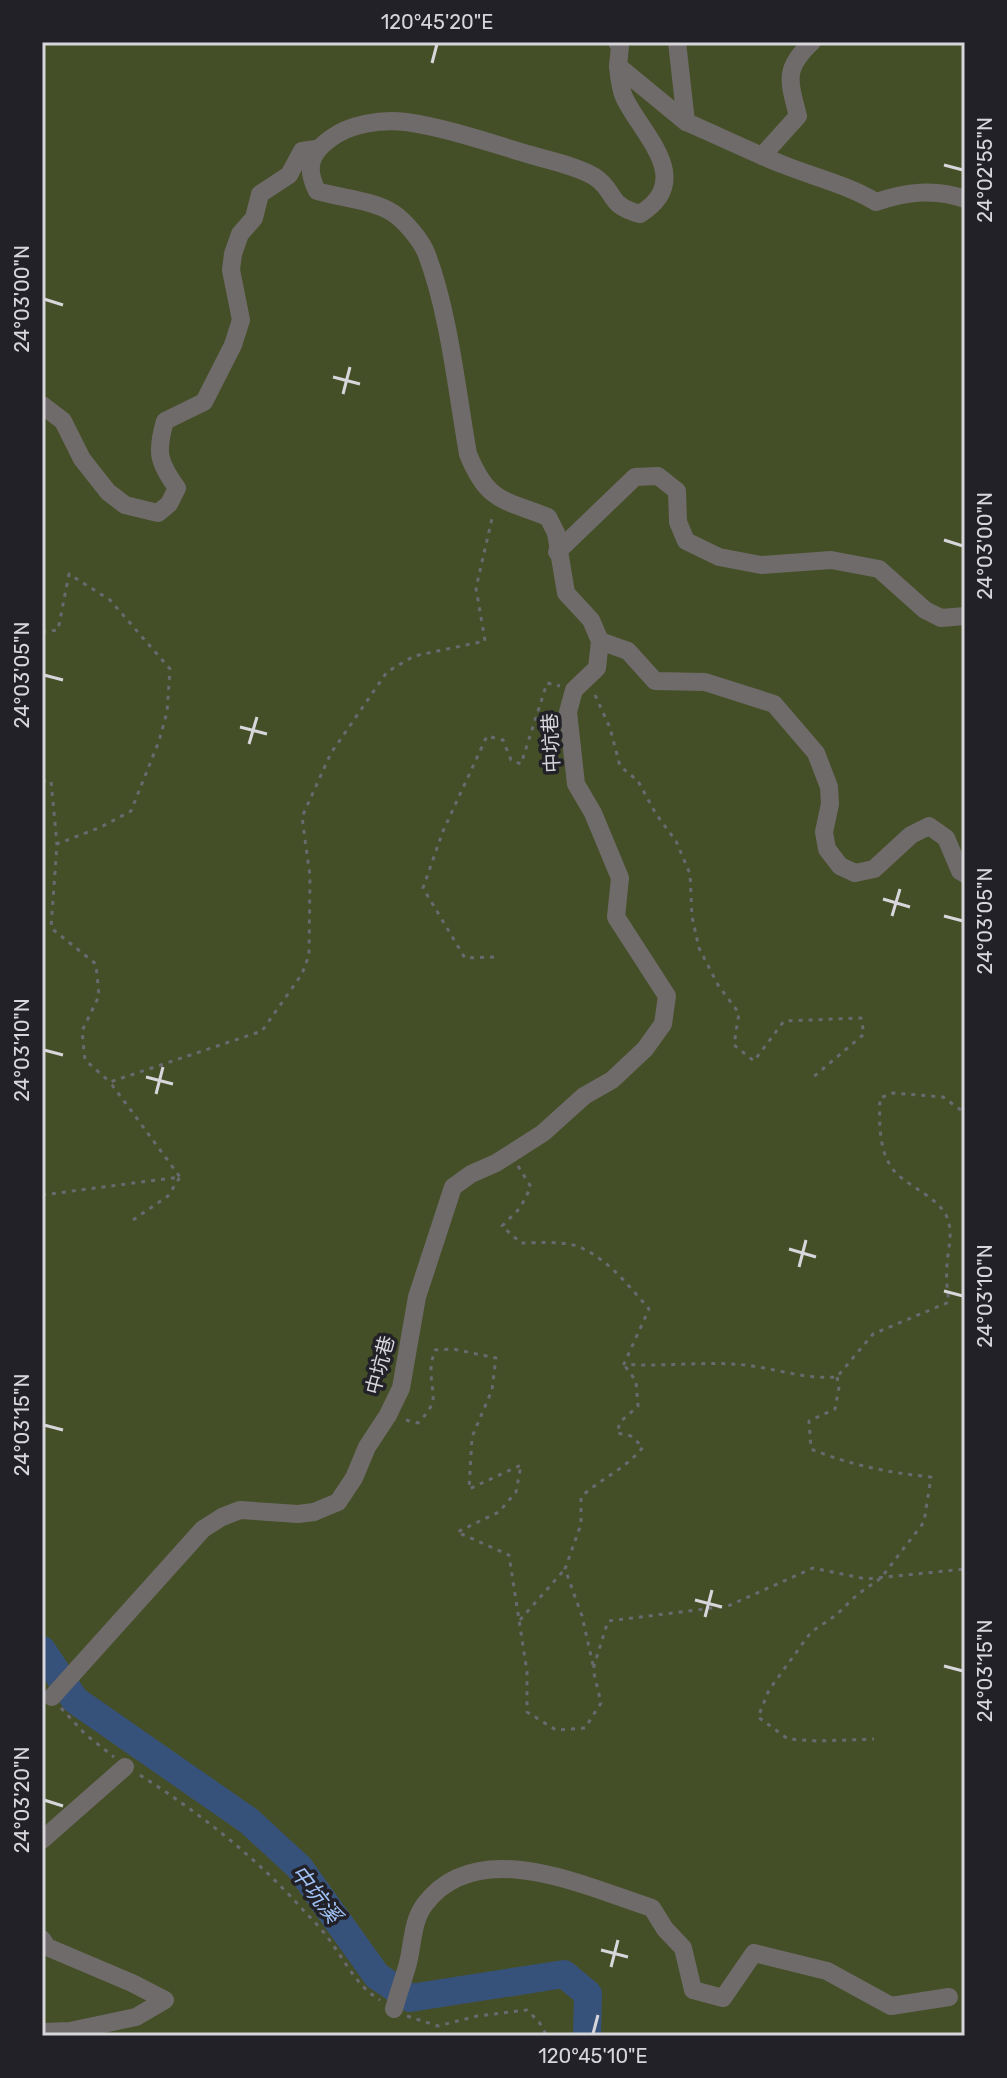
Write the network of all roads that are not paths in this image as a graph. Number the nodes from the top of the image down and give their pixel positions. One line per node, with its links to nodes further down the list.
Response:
1 (617, 42): 4 (street)
2 (677, 42): 5 (street)
3 (812, 42): 7 (street)
4 (618, 66): 5 (street); 6 (street)
5 (686, 122): 7 (street)
6 (316, 149): 9 (street); 10 (street)
7 (762, 156): 8 (street)
8 (965, 199)
9 (42, 405)
10 (557, 552): 11 (street); 12 (street)
11 (965, 616)
12 (600, 641): 13 (street); 14 (street, 中坑巷)
13 (965, 874)
14 (52, 1697)
15 (125, 1767): 16 (street)
16 (42, 1840)
17 (42, 1939): 20 (street)
18 (949, 1997): 19 (street)
19 (394, 2009)
20 (42, 2032)

